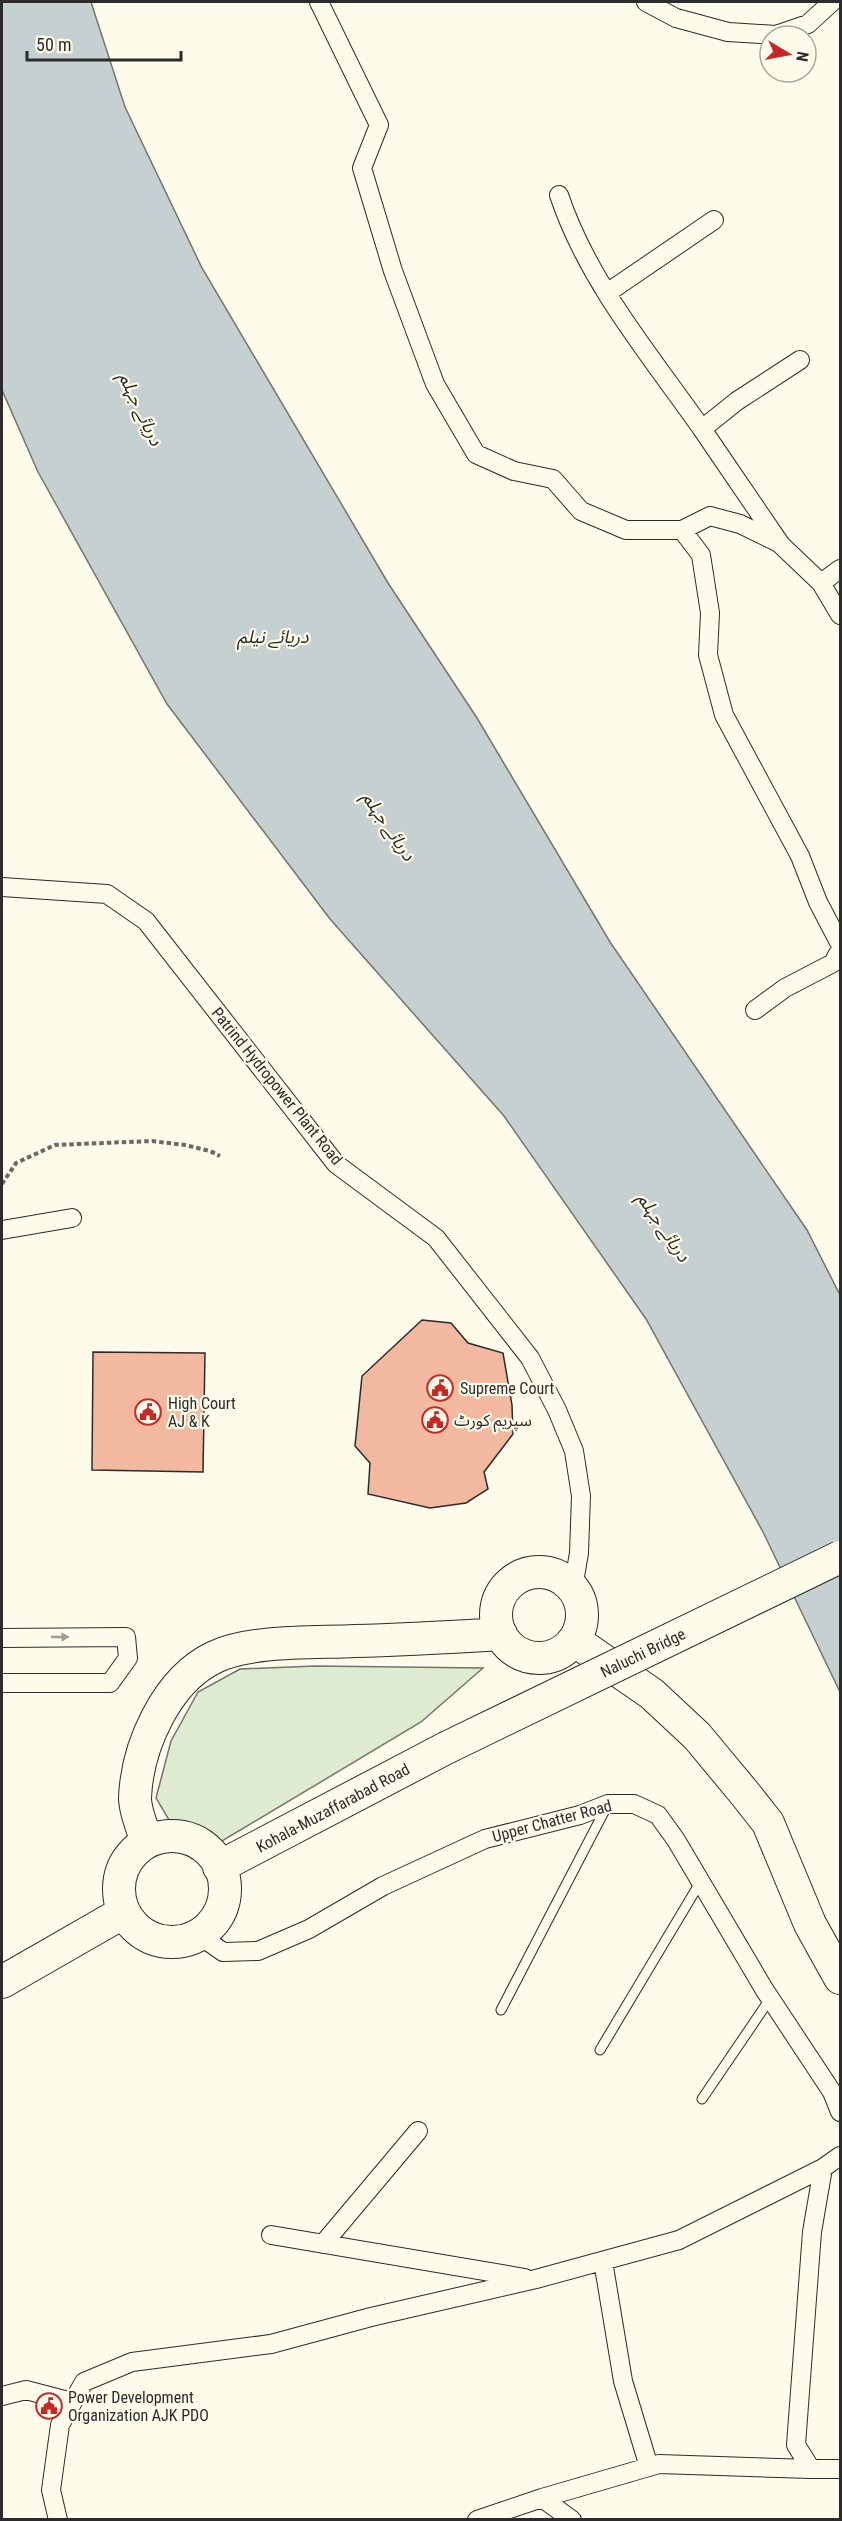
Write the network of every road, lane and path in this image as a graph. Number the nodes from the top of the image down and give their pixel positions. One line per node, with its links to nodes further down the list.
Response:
1 (319, 2): 9 (street)
2 (646, 2): 3 (street)
3 (832, 2)
4 (559, 195): 6 (street)
5 (714, 220): 6 (street)
6 (607, 294): 8 (street)
7 (800, 360): 8 (street)
8 (702, 429): 10 (street)
9 (682, 530): 10 (street); 15 (street)
10 (779, 543): 12 (street)
11 (840, 569): 12 (street)
12 (822, 583): 13 (street)
13 (840, 615)
14 (2, 887): 23 (street, Patrind Hydropower Plant Road)
15 (840, 944)
16 (840, 950): 17 (street)
17 (755, 1010)
18 (220, 1156): 19 (path)
19 (2, 1184)
20 (72, 1218): 21 (street)
21 (2, 1230)
22 (840, 1557): 28 (highway, Naluchi Bridge, bridge)
23 (573, 1588): 24 (highway); 26 (highway)
24 (501, 1634): 26 (highway); 30 (highway)
25 (2, 1638): 27 (street, one-way to 27)
26 (574, 1640): 35 (highway)
27 (2, 1683)
28 (446, 1748): 31 (highway, Kohala-Muzaffarabad Road)
29 (608, 1804): 32 (street, Upper Chatter Road); 34 (street, Upper Chatter Road); 38 (lane)
30 (147, 1842): 31 (highway); 33 (highway)
31 (219, 1867): 34 (highway)
32 (701, 1881): 37 (street, Upper Chatter Road); 39 (lane)
33 (124, 1912): 34 (highway); 36 (highway)
34 (199, 1935)
35 (840, 1978)
36 (2, 1982)
37 (770, 1999): 40 (lane); 41 (street, Upper Chatter Road)
38 (501, 2010)
39 (600, 2050)
40 (702, 2099)
41 (840, 2112)
42 (418, 2131): 46 (street)
43 (840, 2156): 44 (street)
44 (823, 2168): 47 (street); 52 (street)
45 (271, 2235): 46 (street)
46 (323, 2244): 48 (street)
47 (603, 2261): 48 (street); 51 (street)
48 (536, 2279): 50 (street)
49 (2, 2397): 50 (street)
50 (72, 2402): 55 (street)
51 (649, 2467): 52 (street); 54 (street)
52 (811, 2469): 53 (street)
53 (840, 2469)
54 (542, 2498): 56 (street); 57 (street)
55 (58, 2520)
56 (477, 2520)
57 (572, 2520)

